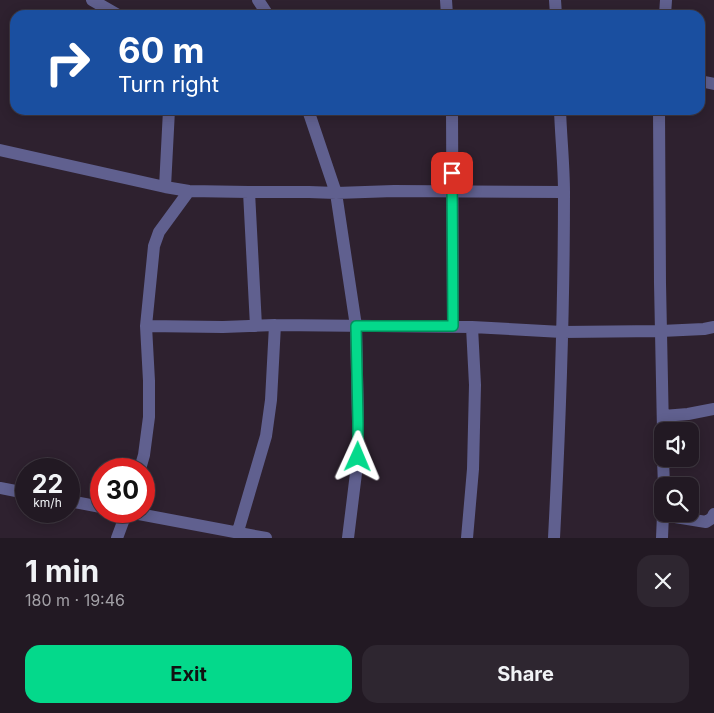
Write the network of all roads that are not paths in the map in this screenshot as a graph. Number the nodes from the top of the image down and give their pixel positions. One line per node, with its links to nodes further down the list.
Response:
1 (92, 0): 2 (street)
2 (109, 10)
3 (169, 115): 9 (street)
4 (310, 115): 14 (street)
5 (452, 115): 12 (street)
6 (560, 115): 13 (street)
7 (659, 115): 22 (street)
8 (0, 150): 9 (street)
9 (165, 187): 10 (street)
10 (189, 191): 11 (street); 16 (street)
11 (250, 192): 14 (street); 17 (street)
12 (452, 192): 13 (street); 14 (street); 19 (street)
13 (564, 192): 23 (street)
14 (336, 193): 18 (street)
15 (275, 325): 17 (street); 18 (street); 35 (street)
16 (146, 326): 17 (street); 27 (street)
17 (256, 326)
18 (356, 326): 19 (street); 38 (street)
19 (453, 326): 20 (street)
20 (472, 327): 23 (street); 39 (street)
21 (714, 327): 22 (street)
22 (661, 331): 23 (street); 25 (street)
23 (562, 332): 40 (street)
24 (714, 409): 25 (street)
25 (663, 416): 26 (street)
26 (663, 422)
27 (143, 458)
28 (1, 492): 29 (street)
29 (15, 493)
30 (714, 514): 32 (street)
31 (155, 518): 35 (street)
32 (699, 521)
33 (663, 522): 41 (street)
34 (122, 523): 36 (street)
35 (237, 535): 37 (street)
36 (117, 538)
37 (266, 538)
38 (348, 538)
39 (467, 538)
40 (554, 538)
41 (662, 538)

